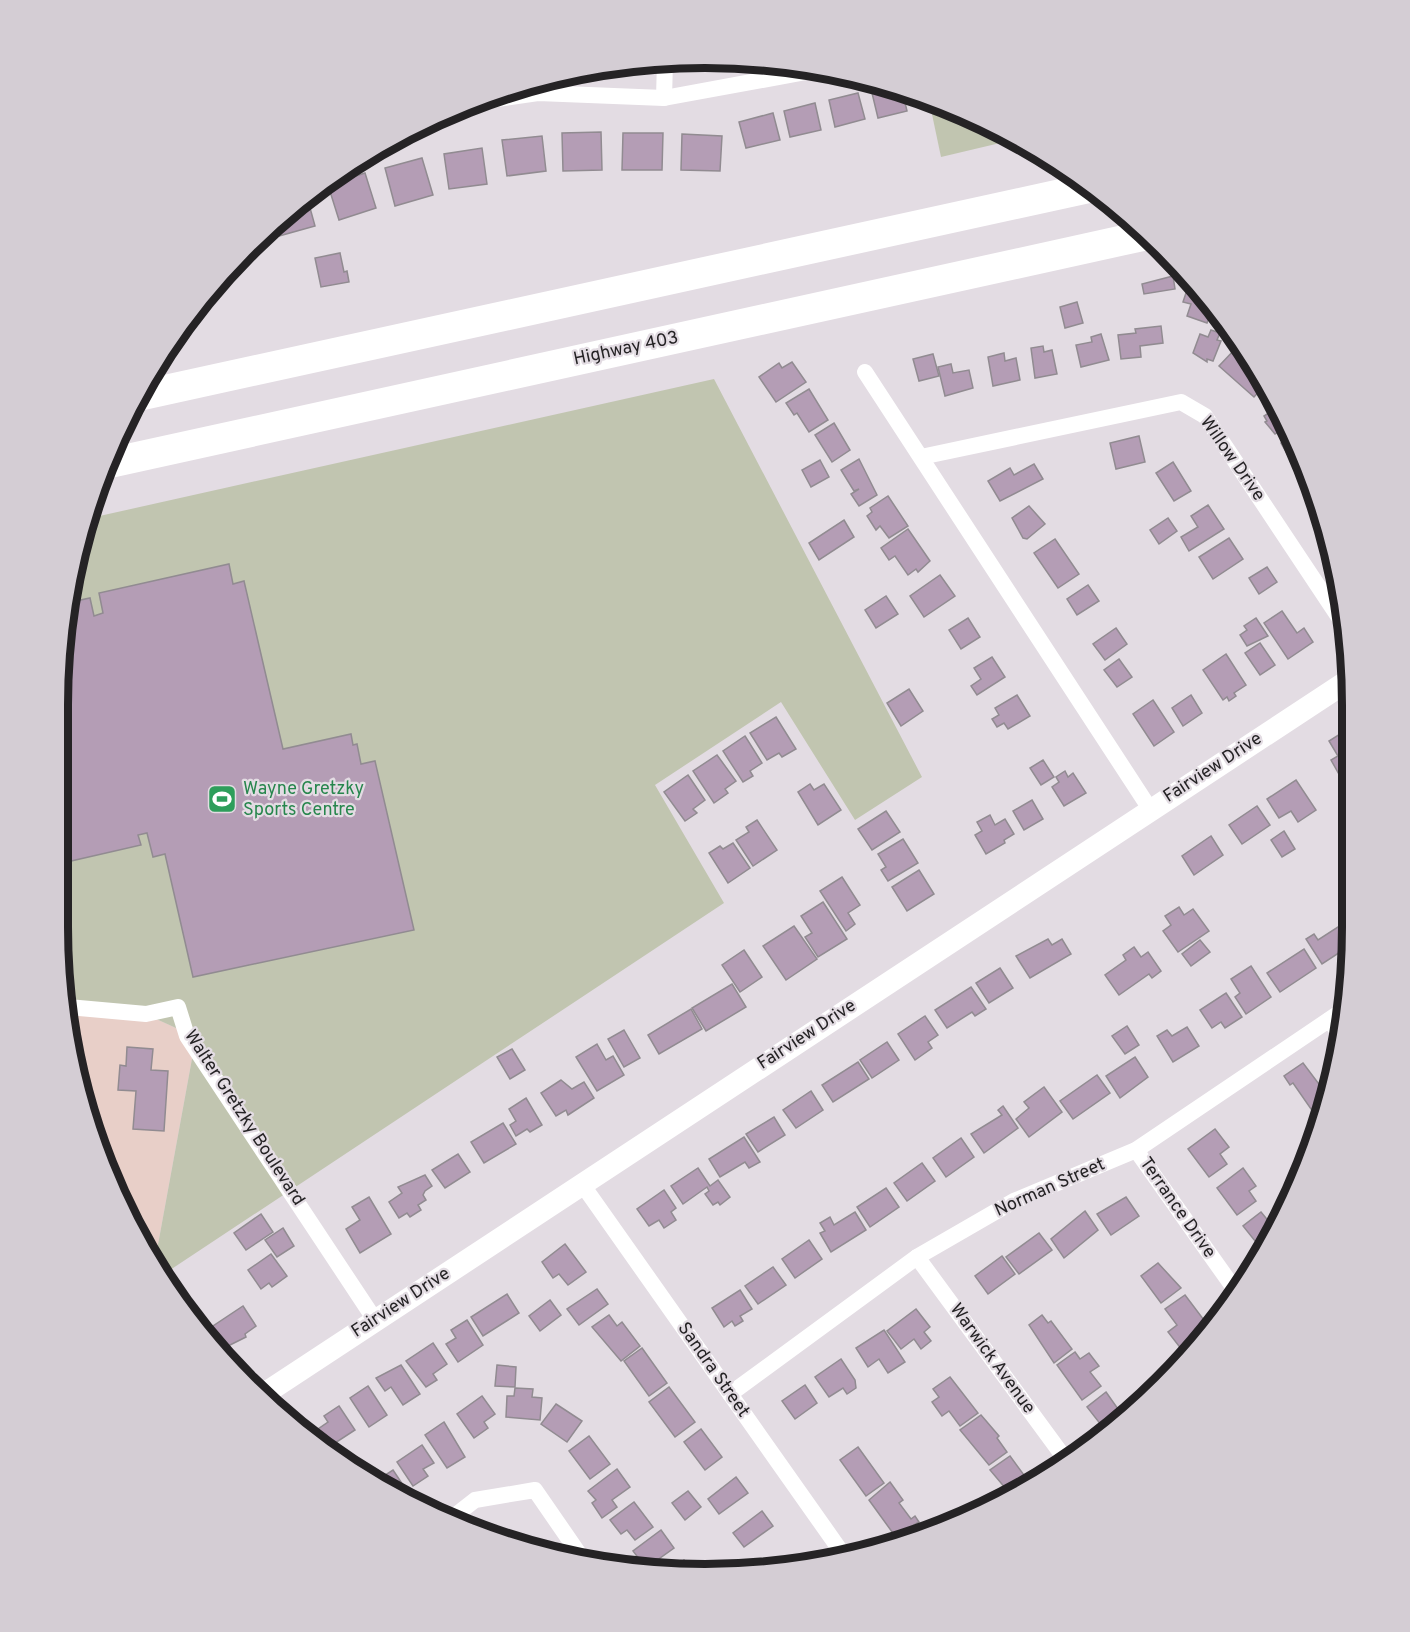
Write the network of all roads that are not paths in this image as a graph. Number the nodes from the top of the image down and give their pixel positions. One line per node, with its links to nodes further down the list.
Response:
1 (665, 69): 4 (street)
2 (795, 74): 4 (street)
3 (516, 96): 4 (street)
4 (664, 98)
5 (1080, 190): 10 (highway)
6 (1137, 237): 8 (highway, Highway 403)
7 (1146, 245): 8 (highway)
8 (1060, 254): 12 (highway, Highway 403)
9 (865, 372): 11 (street)
10 (149, 394)
11 (921, 457): 13 (street, Willow Drive); 15 (street)
12 (116, 462)
13 (1335, 612)
14 (1342, 685): 15 (main road, Fairview Drive)
15 (1150, 809): 21 (main road, Fairview Drive)
16 (73, 1007): 24 (street, Walter Gretzky Boulevard)
17 (1336, 1015): 18 (street, Norman Street)
18 (1329, 1020): 19 (street); 20 (street, Norman Street)
19 (1334, 1027)
20 (1136, 1150): 22 (street, Norman Street); 23 (street, Terrance Drive)
21 (582, 1184): 24 (main road, Fairview Drive); 26 (street, Sandra Street)
22 (917, 1257): 26 (street, Norman Street); 27 (street, Warwick Avenue)
23 (1232, 1285)
24 (375, 1320): 25 (main road, Fairview Drive)
25 (268, 1391)
26 (730, 1394): 29 (street, Sandra Street)
27 (1062, 1455)
28 (457, 1514): 30 (street)
29 (840, 1550)
30 (577, 1551)

